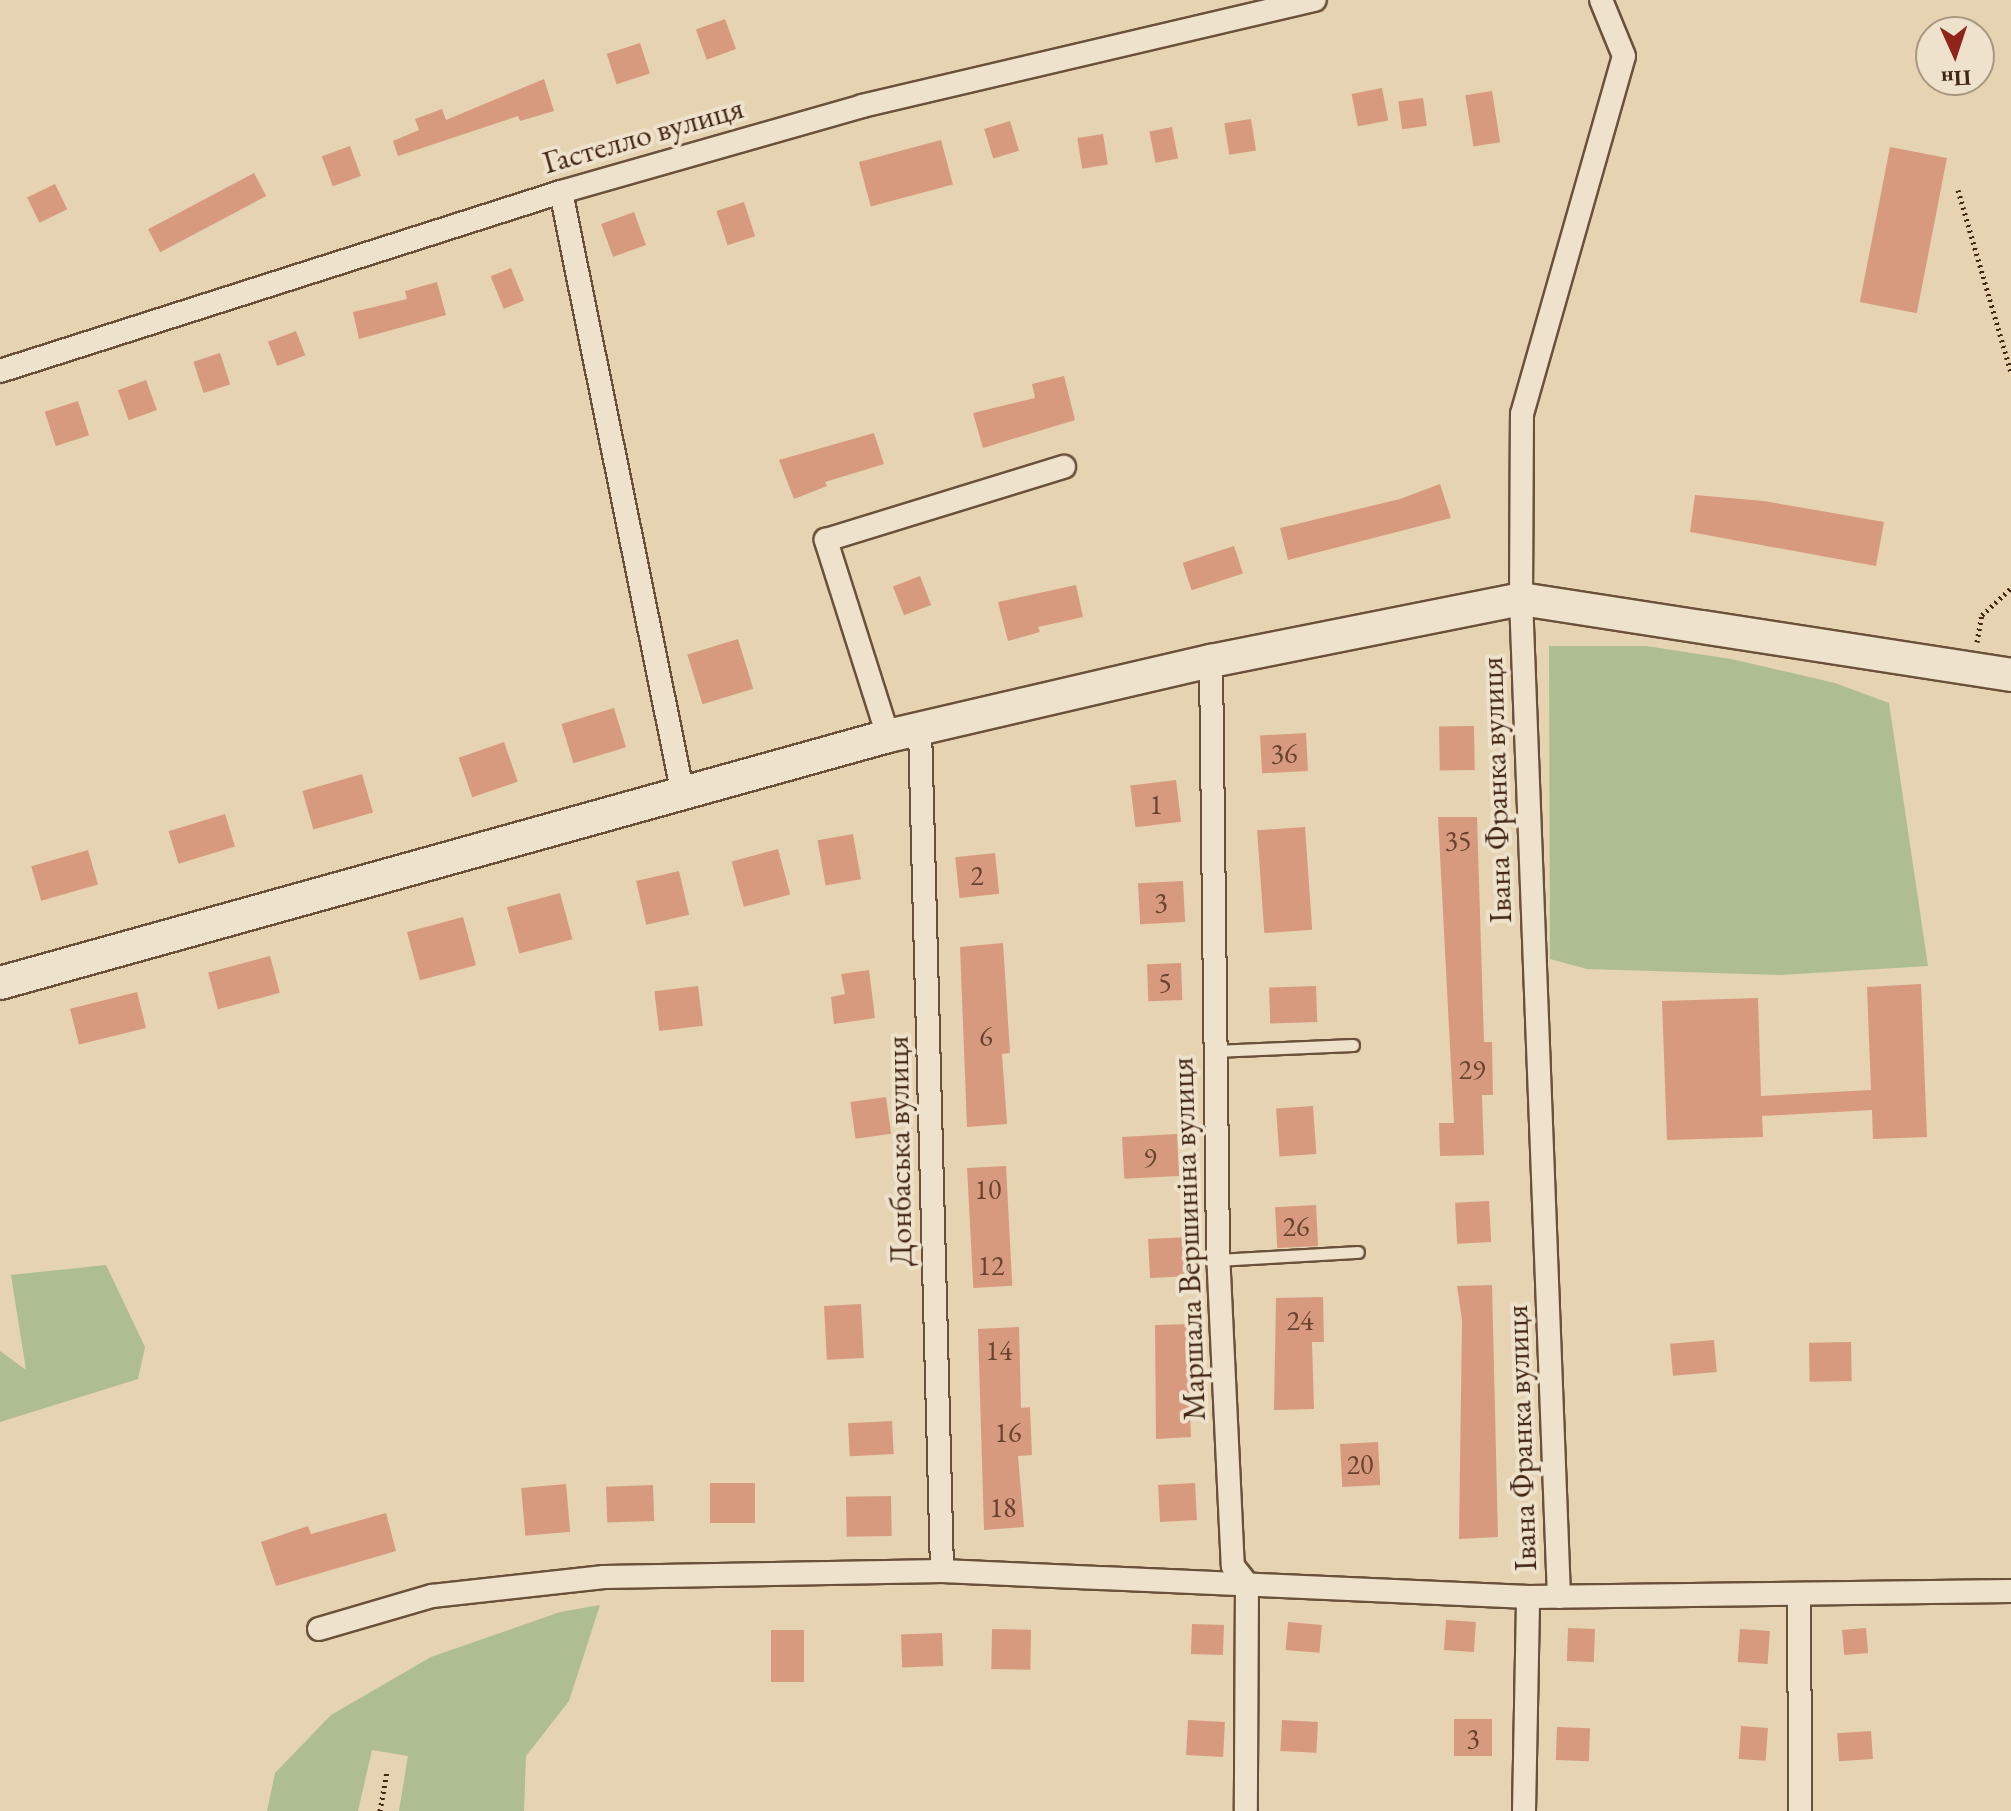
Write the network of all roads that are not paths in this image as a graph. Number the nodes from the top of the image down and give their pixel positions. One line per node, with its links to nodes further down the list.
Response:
1 (1315, 0): 3 (street, Гастелло вулиця)
2 (1601, 0): 6 (street, Івана Франка вулиця)
3 (561, 192): 4 (street, Гастелло вулиця); 11 (street)
4 (0, 371)
5 (1064, 467): 10 (street)
6 (1521, 599): 7 (main road); 8 (main road); 22 (street, Івана Франка вулиця)
7 (1211, 661): 9 (main road); 14 (street, Маршала Вершиніна вулиця)
8 (2011, 675)
9 (920, 729): 10 (main road); 17 (street, Донбаська вулиця)
10 (888, 736): 11 (main road)
11 (683, 795): 12 (main road)
12 (0, 983)
13 (1353, 1045): 14 (lane)
14 (1213, 1051): 16 (street, Маршала Вершиніна вулиця)
15 (1358, 1252): 16 (lane)
16 (1218, 1260): 18 (street, Маршала Вершиніна вулиця)
17 (942, 1571): 18 (street); 23 (street)
18 (1247, 1584): 21 (street); 24 (street, Маршала Вершиніна вулиця)
19 (2011, 1591): 20 (street)
20 (1799, 1594): 22 (street); 26 (street)
21 (1528, 1597): 22 (street); 25 (street, Івана Франка вулиця)
22 (1559, 1597)
23 (319, 1629)
24 (1246, 1811)
25 (1524, 1811)
26 (1800, 1811)

